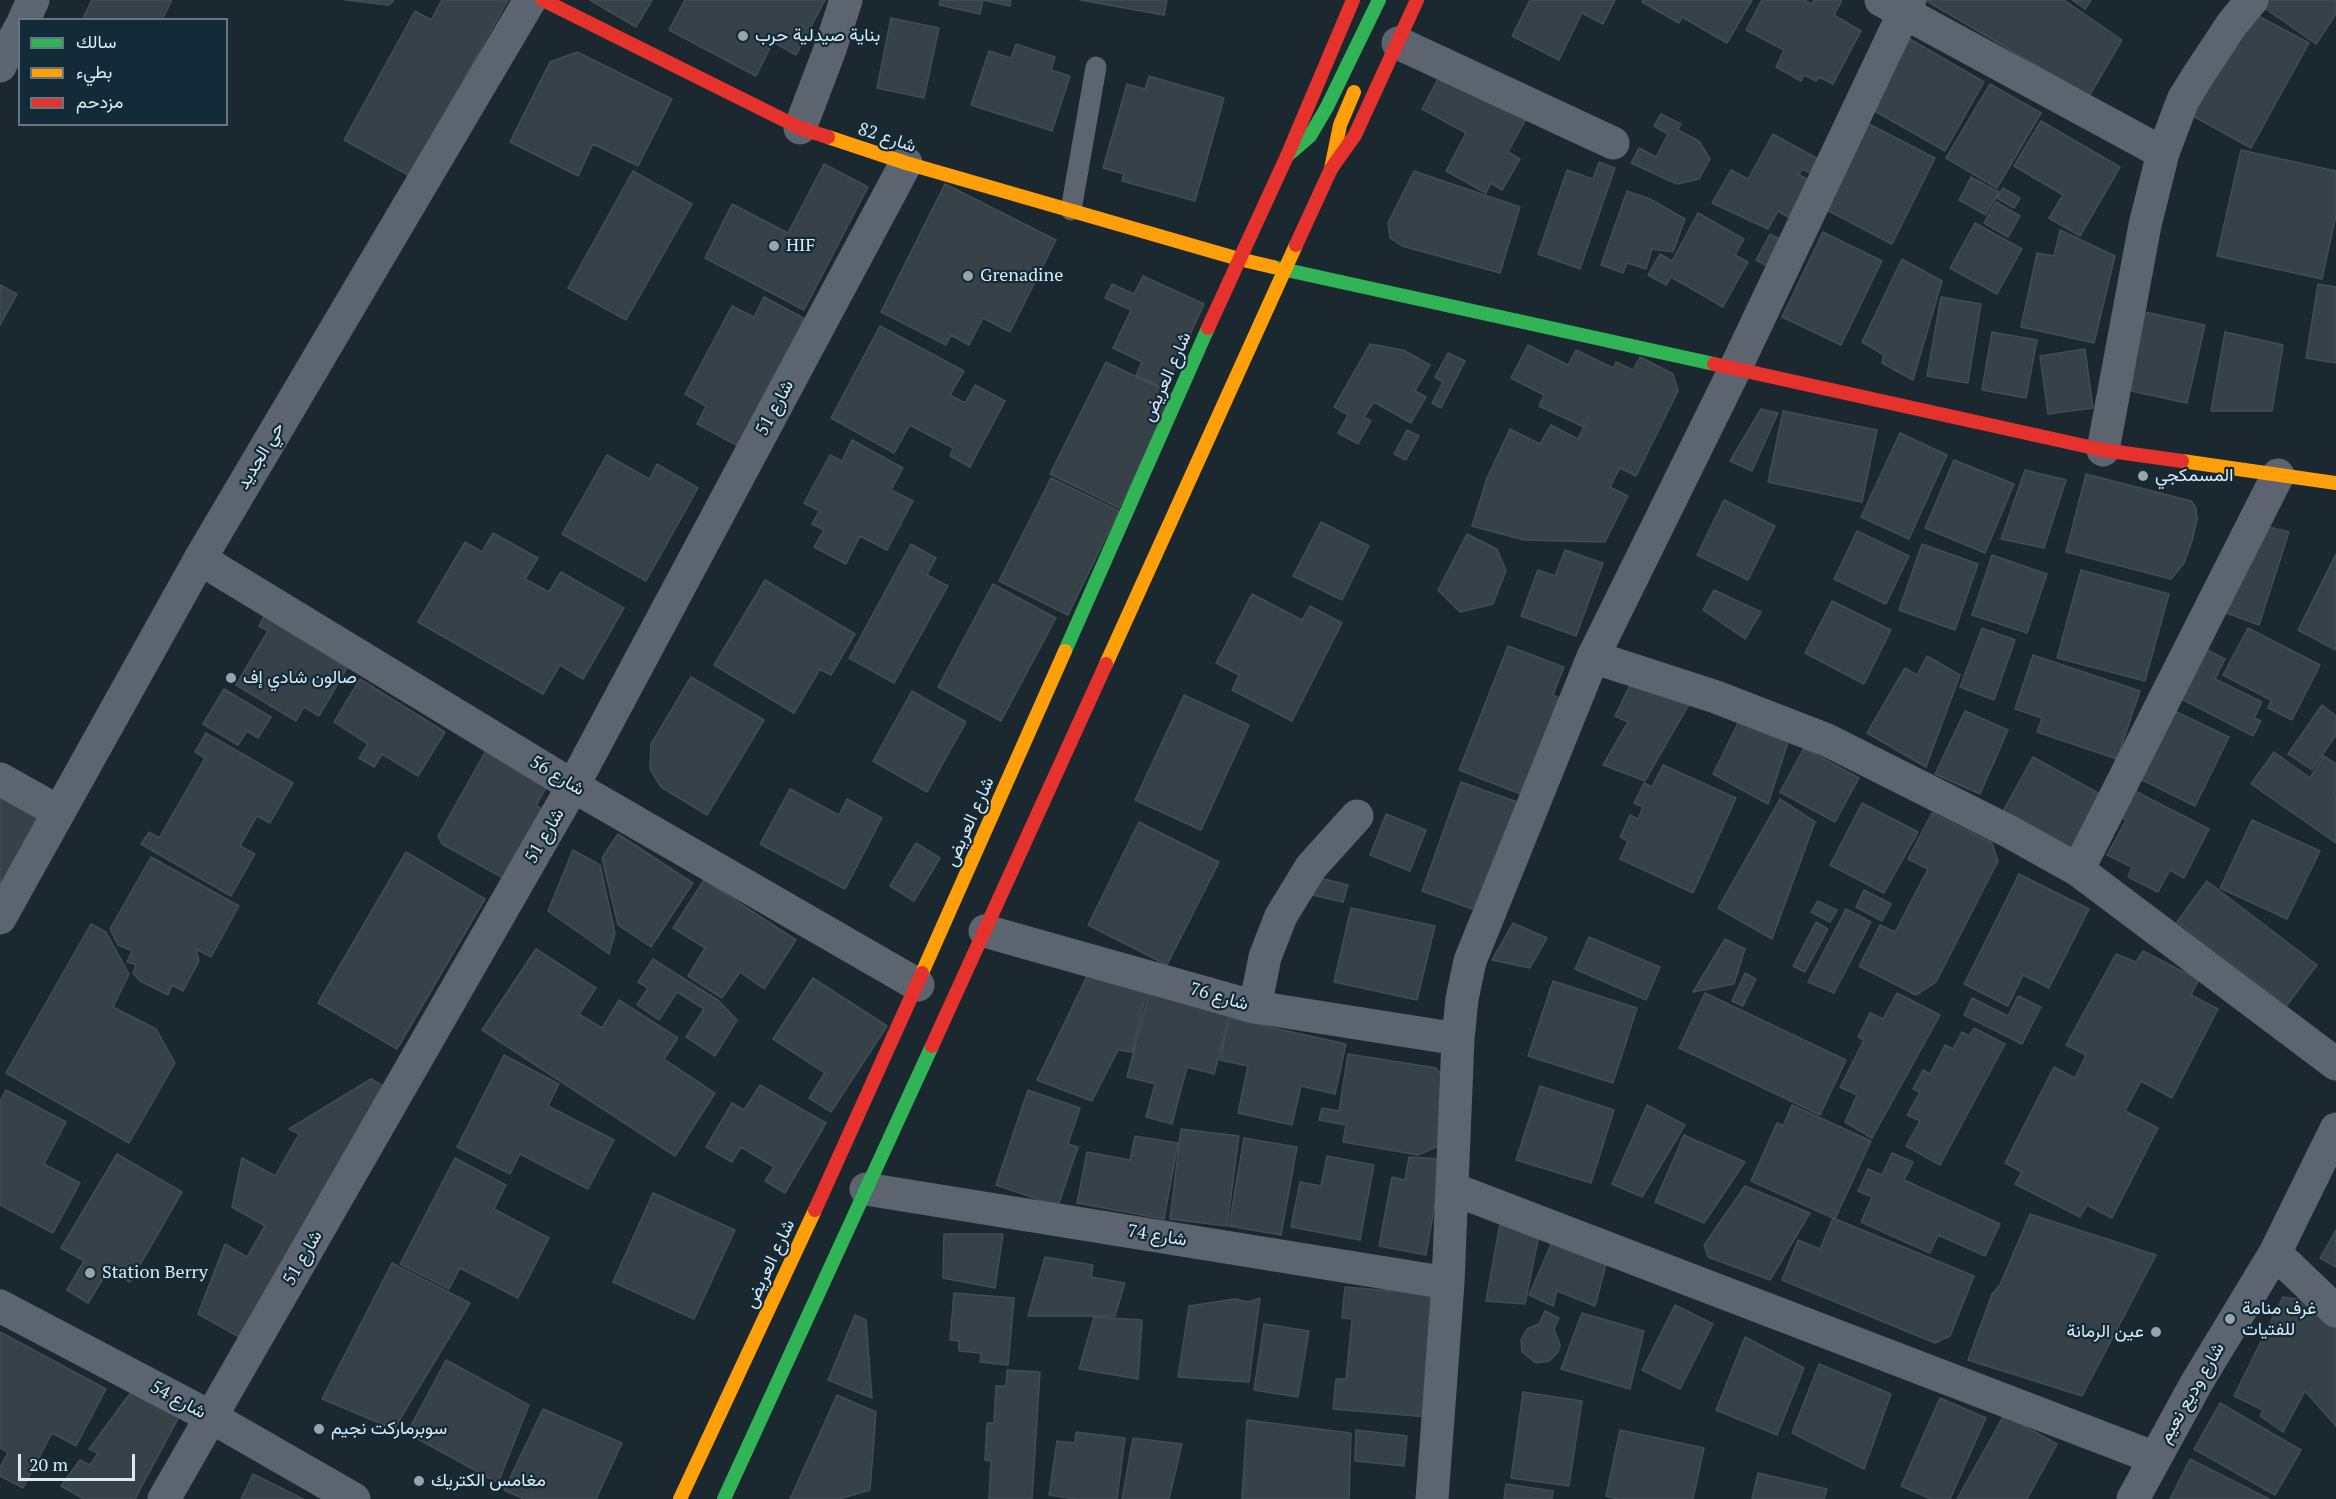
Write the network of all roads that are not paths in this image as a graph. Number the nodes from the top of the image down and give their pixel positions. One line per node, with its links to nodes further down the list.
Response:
1 (33, 0): 10 (street)
2 (530, 0): 29 (street, حي الجديد)
3 (543, 0): 16 (main road, شارع 82)
4 (846, 0): 16 (street)
5 (1353, 0): 19 (main road, شارع العريض)
6 (1379, 0): 19 (main road)
7 (1418, 0): 12 (main road)
8 (2252, 0): 18 (street)
9 (1898, 4): 18 (street); 25 (street)
10 (25, 18)
11 (18, 32): 13 (street)
12 (1398, 43): 17 (street); 21 (main road)
13 (0, 66)
14 (1096, 67): 22 (lane)
15 (1359, 81): 21 (main road)
16 (800, 128): 20 (main road, شارع 82)
17 (1613, 143)
18 (2163, 153): 26 (street)
19 (1287, 156): 23 (main road, شارع العريض)
20 (906, 163): 22 (main road, شارع 82); 32 (street, شارع 51)
21 (1331, 169): 24 (main road)
22 (1071, 210): 23 (main road, شارع 82)
23 (1239, 259): 24 (main road, شارع 82); 38 (main road, شارع العريض)
24 (1287, 270): 25 (main road, شارع 82); 37 (main road)
25 (1735, 369): 26 (main road, شارع 82); 30 (street)
26 (2103, 450): 27 (main road, شارع 82)
27 (2277, 475): 28 (main road, شارع 82); 35 (street)
28 (2336, 483)
29 (200, 559): 32 (street, شارع 56); 33 (street, حي الجديد)
30 (1593, 657): 35 (street); 40 (street)
31 (0, 779): 33 (street)
32 (573, 786): 38 (street, شارع 56); 49 (street, شارع 51)
33 (59, 812): 36 (street, حي الجديد)
34 (1357, 816): 39 (street)
35 (2078, 870): 41 (street)
36 (0, 918)
37 (985, 931): 39 (street, شارع 76); 43 (main road)
38 (918, 984): 53 (main road, شارع العريض)
39 (1255, 1007): 40 (street, شارع 76)
40 (1458, 1039): 44 (street)
41 (2336, 1064)
42 (2336, 1129): 45 (street, شارع وديع نعيم)
43 (866, 1189): 46 (street, شارع 74); 54 (main road)
44 (1453, 1189): 46 (street); 50 (street)
45 (2275, 1253): 48 (street); 50 (street, شارع وديع نعيم)
46 (1448, 1283): 55 (street)
47 (0, 1306): 49 (street, شارع 54)
48 (2336, 1311)
49 (211, 1417): 51 (street, شارع 51); 52 (street, شارع 54)
50 (2155, 1458): 56 (street, شارع وديع نعيم)
51 (164, 1499)
52 (354, 1499)
53 (680, 1499)
54 (724, 1499)
55 (1432, 1499)
56 (2133, 1499)

